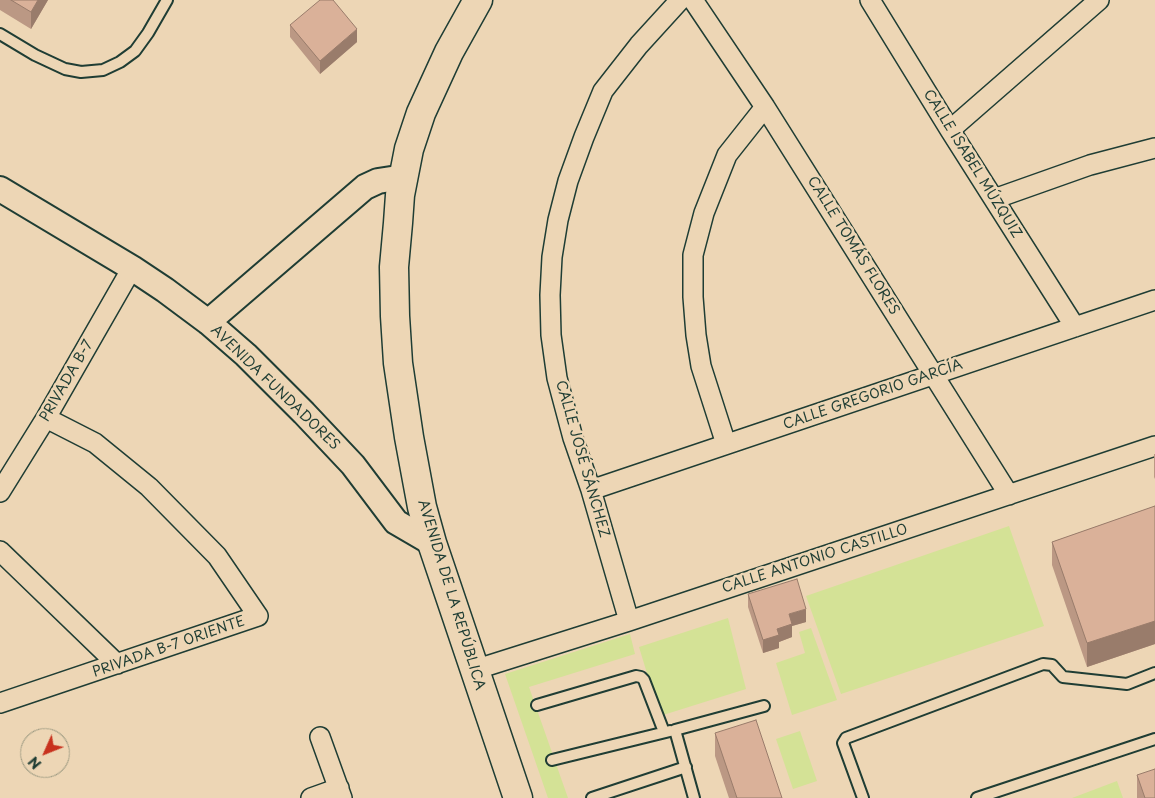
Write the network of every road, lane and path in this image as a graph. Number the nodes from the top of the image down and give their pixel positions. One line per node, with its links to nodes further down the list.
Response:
1 (167, 0): 7 (lane)
2 (478, 0): 11 (main road, AVENIDA DE LA REPÚBLICA)
3 (680, 0): 22 (street, CALLE JOSÉ SÁNCHEZ)
4 (693, 0): 8 (street, CALLE TOMÁS FLORES)
5 (1099, 0): 9 (street)
6 (872, 1): 9 (street, CALLE ISABEL MÚZQUIZ)
7 (0, 34)
8 (766, 107): 18 (street, CALLE TOMÁS FLORES); 20 (street)
9 (950, 130): 13 (street, CALLE ISABEL MÚZQUIZ)
10 (1155, 148): 13 (street)
11 (403, 179): 16 (street); 25 (main road, AVENIDA DE LA REPÚBLICA)
12 (0, 189): 14 (street, AVENIDA FUNDADORES)
13 (994, 200): 17 (street, CALLE ISABEL MÚZQUIZ)
14 (132, 268): 16 (street, AVENIDA FUNDADORES); 19 (street, PRIVADA B-7)
15 (1155, 300): 17 (street, CALLE GREGORIO GARCÍA)
16 (208, 322): 25 (street, AVENIDA FUNDADORES)
17 (1075, 327): 18 (street, CALLE GREGORIO GARCÍA)
18 (934, 374): 20 (street, CALLE GREGORIO GARCÍA); 24 (street, CALLE TOMÁS FLORES)
19 (46, 418): 23 (street, PRIVADA B-7); 28 (street, PRIVADA B-7 ORIENTE)
20 (726, 444): 22 (street, CALLE GREGORIO GARCÍA)
21 (1155, 446): 24 (street, CALLE ANTONIO CASTILLO)
22 (591, 490): 27 (street, CALLE JOSÉ SÁNCHEZ)
23 (0, 492)
24 (1009, 494): 27 (street, CALLE ANTONIO CASTILLO)
25 (432, 543): 29 (main road, AVENIDA DE LA REPÚBLICA)
26 (0, 551): 28 (street)
27 (630, 621): 29 (street, CALLE ANTONIO CASTILLO)
28 (117, 664): 31 (street, PRIVADA B-7 ORIENTE)
29 (474, 670): 42 (main road, AVENIDA DE LA REPÚBLICA)
30 (1155, 673): 45 (lane)
31 (0, 703)
32 (537, 705): 35 (lane)
33 (764, 706): 34 (lane)
34 (675, 730): 35 (lane); 39 (lane)
35 (664, 732): 38 (lane)
36 (320, 737): 40 (street)
37 (1155, 739): 46 (lane)
38 (552, 760)
39 (686, 767): 43 (lane); 44 (lane)
40 (341, 793): 41 (street)
41 (311, 798)
42 (518, 798)
43 (592, 798)
44 (694, 798)
45 (863, 798)
46 (977, 798)

